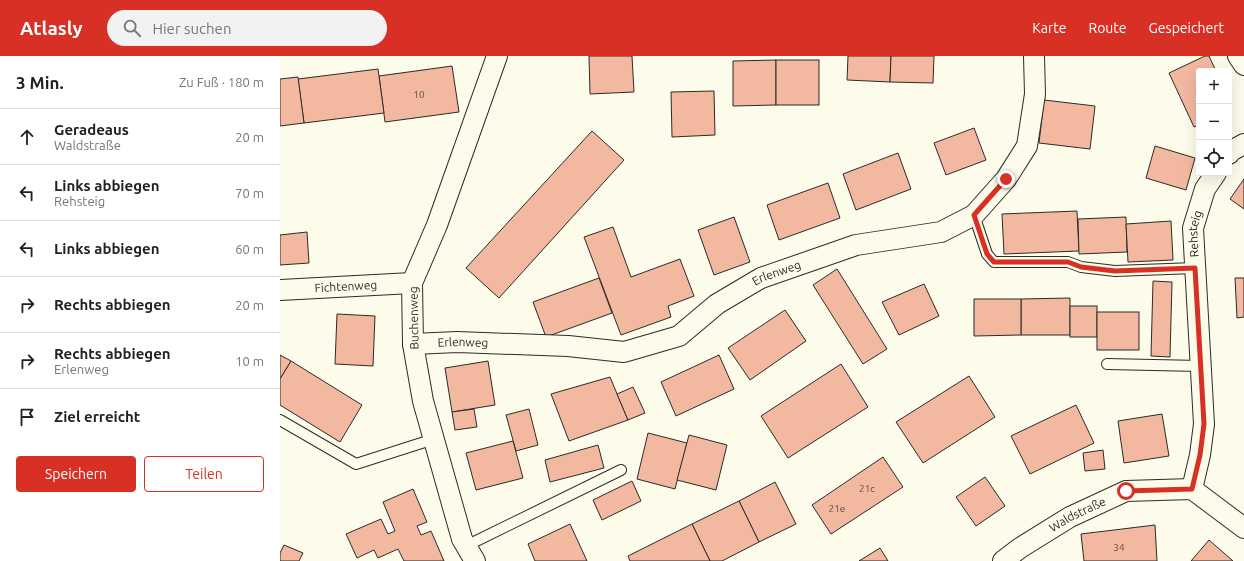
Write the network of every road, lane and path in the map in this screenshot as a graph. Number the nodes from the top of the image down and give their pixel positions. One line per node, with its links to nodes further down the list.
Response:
1 (497, 56): 10 (street, Buchenweg)
2 (1034, 56): 8 (street, Erlenweg)
3 (1238, 56): 4 (street)
4 (1244, 65)
5 (1244, 144): 6 (street)
6 (1232, 150)
7 (1214, 176): 9 (street, Rehsteig)
8 (974, 215): 9 (lane); 12 (street, Erlenweg)
9 (1195, 268): 14 (street, Rehsteig)
10 (412, 283): 11 (street, Fichtenweg); 12 (street, Buchenweg)
11 (280, 290)
12 (413, 344): 16 (street, Buchenweg)
13 (1107, 364): 14 (lane)
14 (1200, 366): 18 (street, Rehsteig)
15 (280, 420): 16 (lane)
16 (434, 439): 20 (street, Buchenweg)
17 (621, 470): 20 (lane)
18 (1192, 489): 19 (street); 21 (street, Waldstraße)
19 (1244, 528)
20 (470, 554)
21 (1003, 561)

